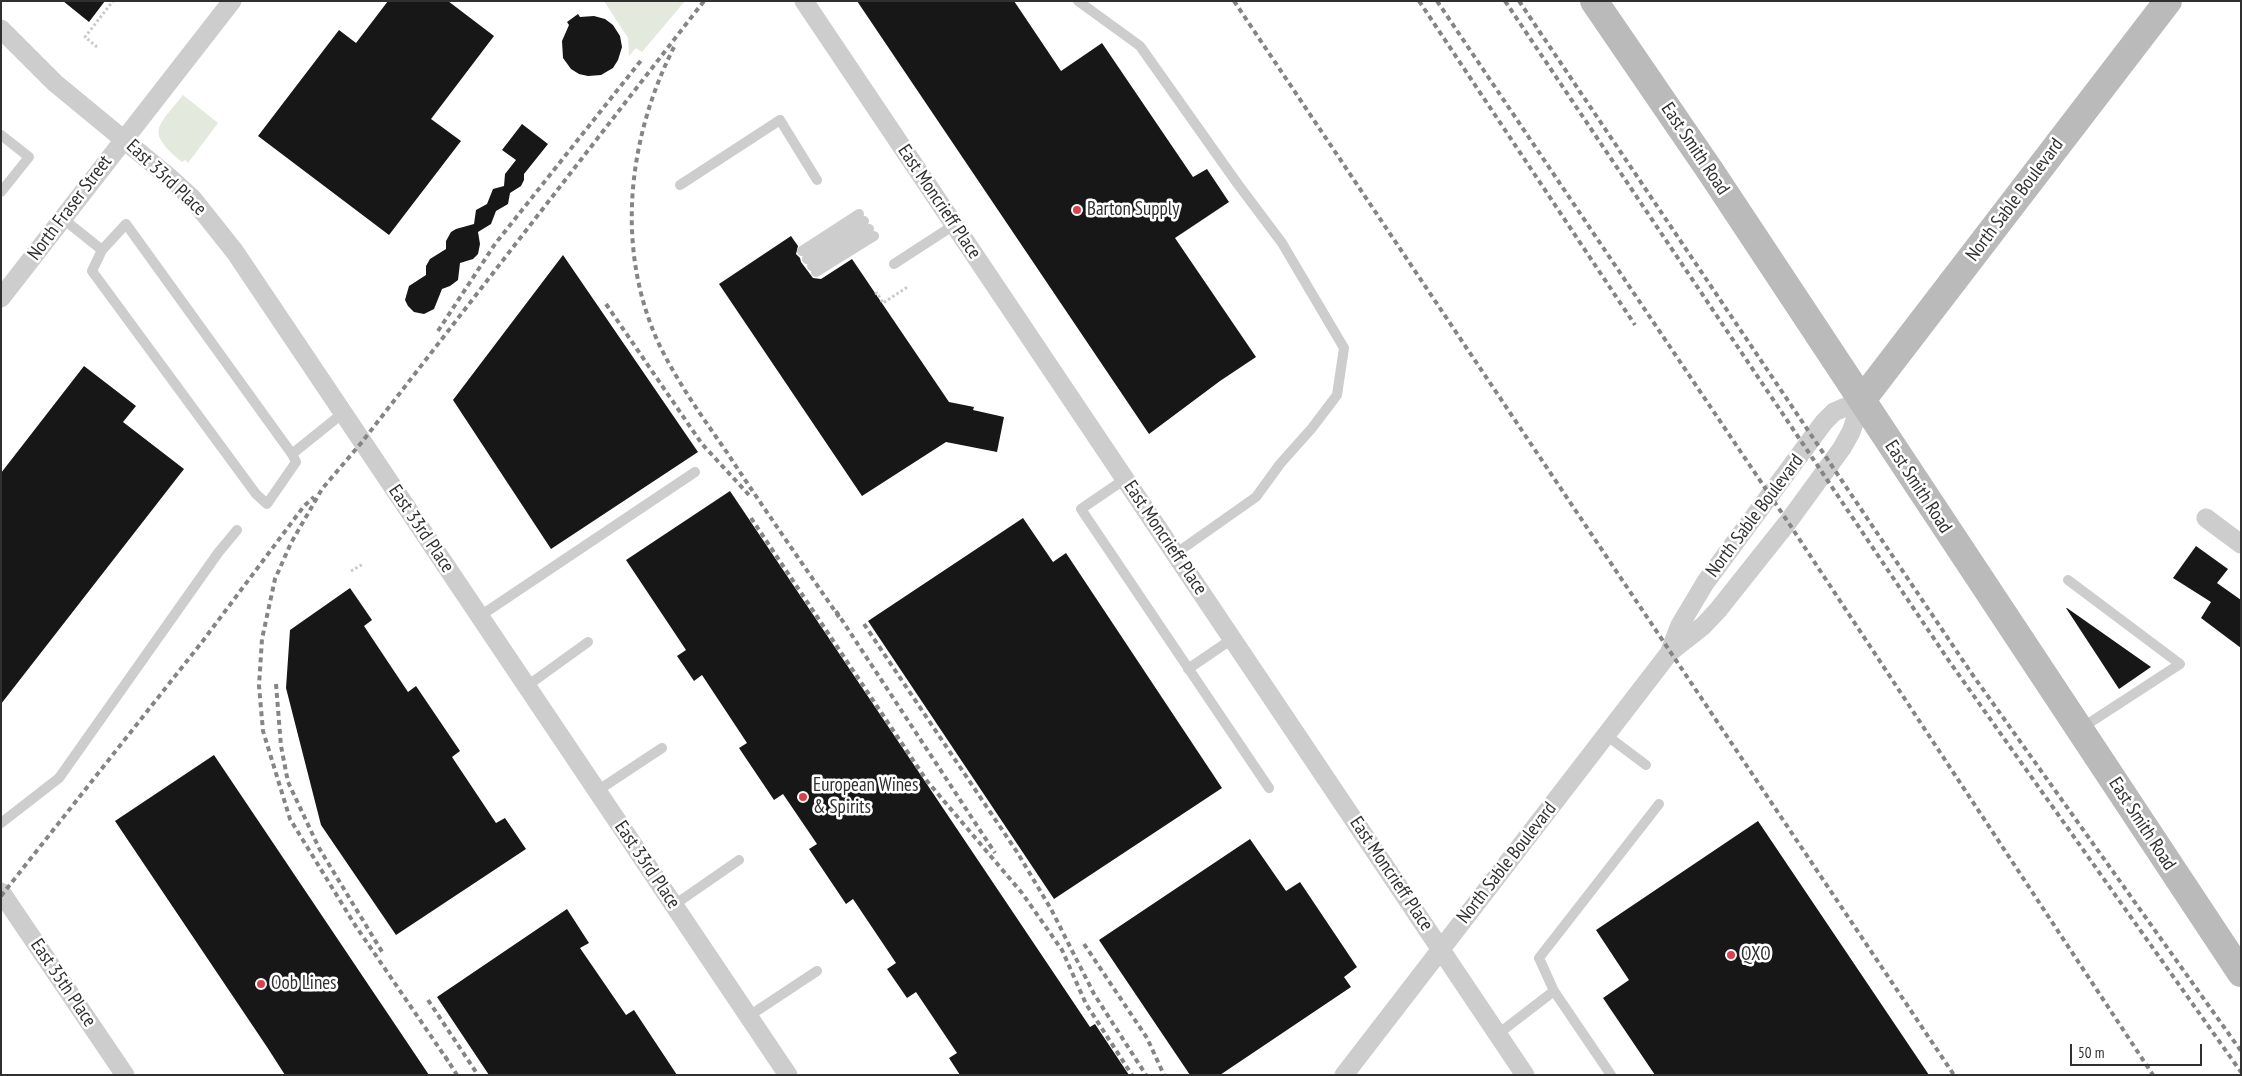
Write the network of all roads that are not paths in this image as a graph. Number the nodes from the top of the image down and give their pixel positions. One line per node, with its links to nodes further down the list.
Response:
1 (232, 1): 8 (street, North Fraser Street)
2 (804, 1): 14 (street, East Moncrieff Place)
3 (1078, 1): 26 (lane)
4 (1594, 1): 18 (street, East Smith Road)
5 (2168, 1): 18 (street, North Sable Boulevard)
6 (1, 29): 8 (street, East 33rd Place)
7 (1, 135): 11 (lane)
8 (124, 139): 12 (street, North Fraser Street); 19 (street, East 33rd Place)
9 (817, 180): 10 (lane)
10 (680, 184)
11 (1, 192)
12 (62, 218): 15 (lane); 17 (street, North Fraser Street)
13 (867, 225): 13 (lane)
14 (954, 225): 16 (lane); 22 (street, East Moncrieff Place)
15 (102, 250): 20 (lane); 20 (lane)
16 (894, 264)
17 (1, 298)
18 (1862, 400): 31 (street, North Sable Boulevard); 31 (street, North Sable Boulevard); 34 (street, East Smith Road)
19 (343, 413): 20 (lane); 28 (street, East 33rd Place)
20 (292, 454)
21 (695, 472): 28 (lane)
22 (1125, 479): 26 (street, East Moncrieff Place); 32 (lane)
23 (2206, 518): 25 (street)
24 (237, 530): 41 (lane)
25 (2241, 544)
26 (1175, 554): 29 (street, East Moncrieff Place)
27 (2068, 580): 34 (lane)
28 (480, 616): 33 (street, East 33rd Place)
29 (1232, 639): 32 (lane); 45 (street, East Moncrieff Place)
30 (588, 642): 33 (lane)
31 (1670, 652): 35 (street, North Sable Boulevard)
32 (1188, 669): 38 (lane)
33 (526, 686): 39 (street, East 33rd Place)
34 (2080, 730): 47 (street, East Smith Road)
35 (1606, 735): 37 (lane); 45 (street, North Sable Boulevard)
36 (662, 748): 39 (lane)
37 (1646, 765)
38 (1269, 788)
39 (598, 791): 44 (street, East 33rd Place)
40 (1659, 804): 48 (lane)
41 (1, 823)
42 (739, 860): 44 (lane)
43 (1, 892): 51 (street, East 35th Place)
44 (674, 905): 49 (street, East 33rd Place)
45 (1441, 949): 50 (street, East Moncrieff Place); 53 (street, North Sable Boulevard)
46 (816, 971): 49 (lane)
47 (2241, 973)
48 (1554, 991): 50 (lane); 55 (lane)
49 (749, 1016): 52 (street, East 33rd Place)
50 (1498, 1034): 54 (street, East Moncrieff Place)
51 (125, 1075)
52 (788, 1075)
53 (1344, 1075)
54 (1525, 1075)
55 (1610, 1075)

